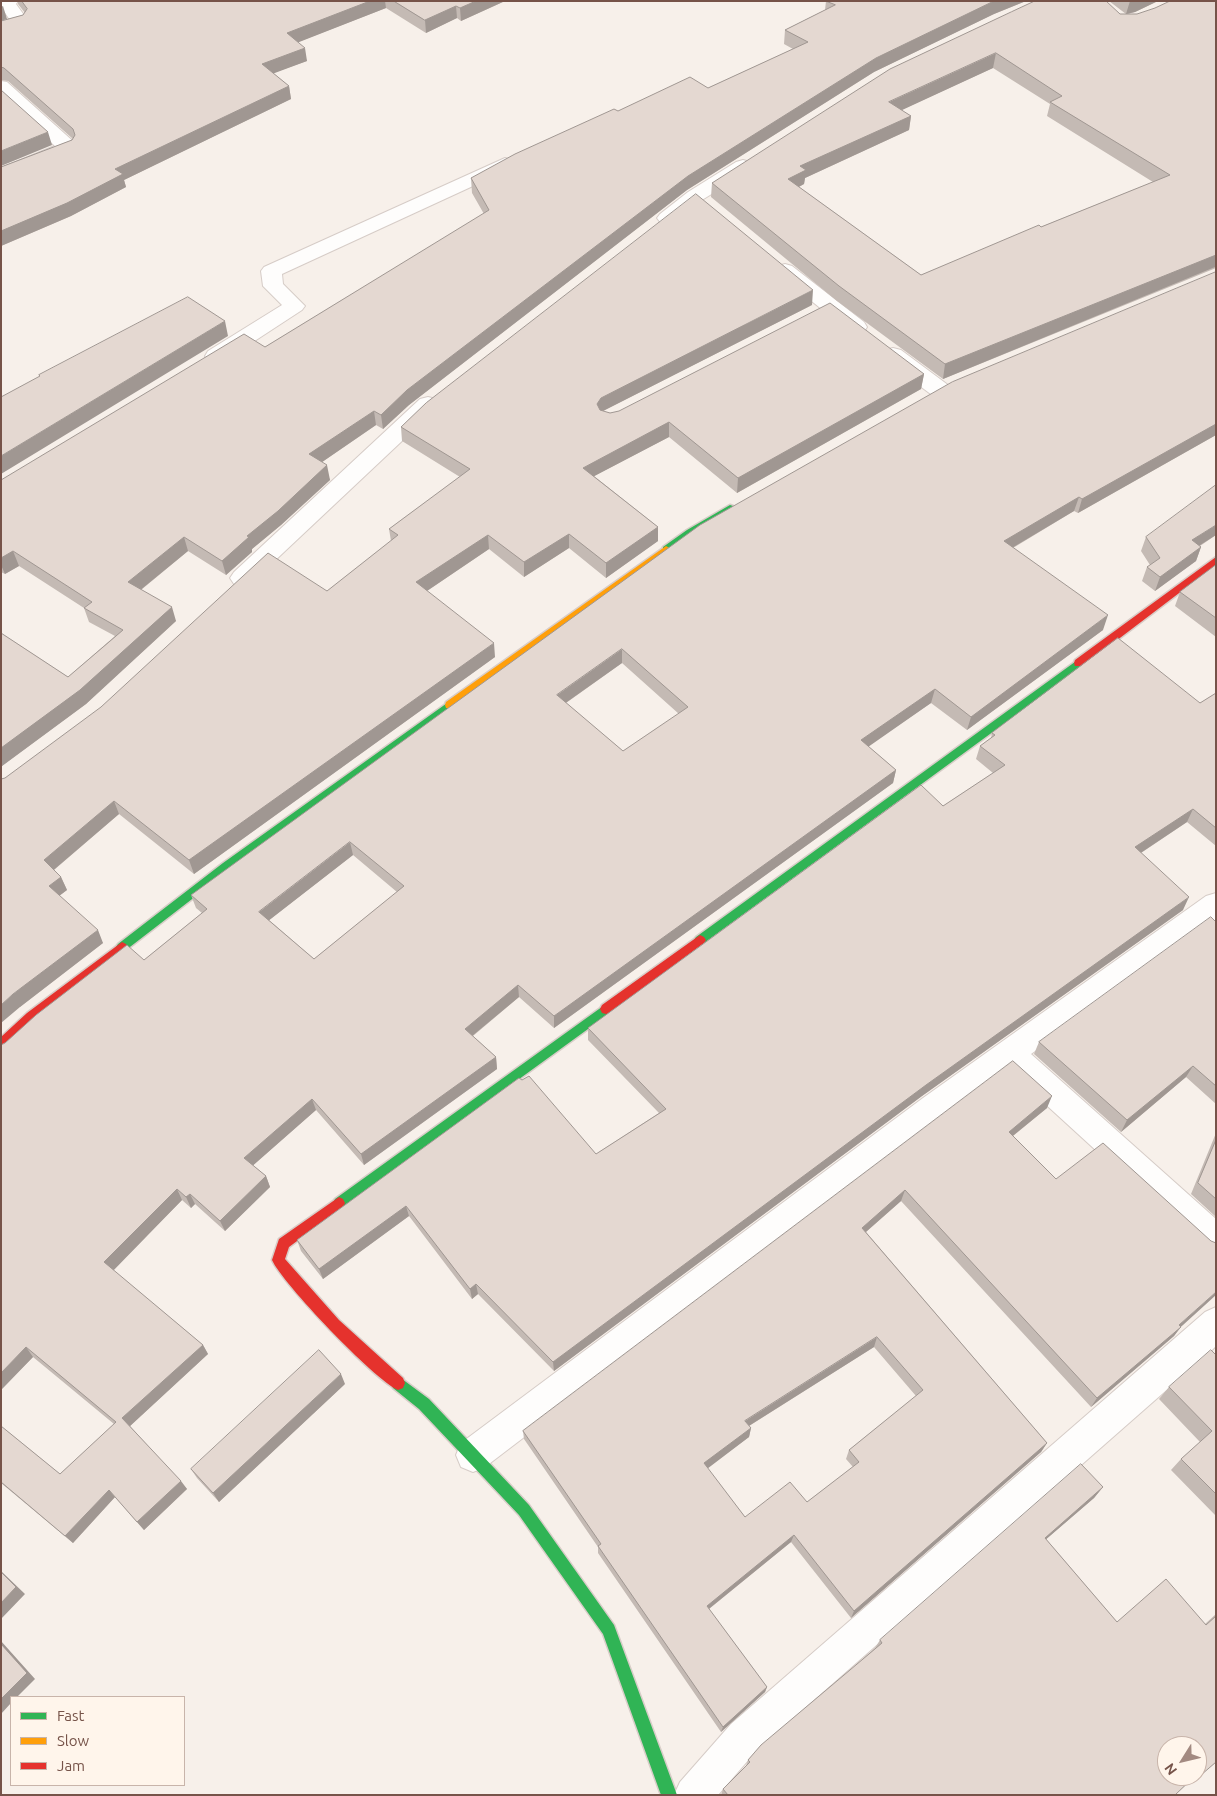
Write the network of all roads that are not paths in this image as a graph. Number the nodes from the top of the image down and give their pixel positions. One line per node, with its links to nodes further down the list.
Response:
1 (10, 1): 2 (street)
2 (1, 29)
3 (1, 86): 6 (street)
4 (760, 154): 7 (street)
5 (520, 157): 9 (street)
6 (1, 175)
7 (650, 231)
8 (769, 257): 10 (street)
9 (202, 363)
10 (940, 391)
11 (440, 394): 14 (street)
12 (740, 503): 16 (street)
13 (1216, 560): 20 (street)
14 (228, 591)
15 (1216, 904): 17 (street)
16 (1, 1045)
17 (1009, 1053): 18 (street); 20 (street)
18 (1216, 1240)
19 (1216, 1323): 22 (street)
20 (473, 1455): 21 (street)
21 (669, 1795)
22 (693, 1795)

